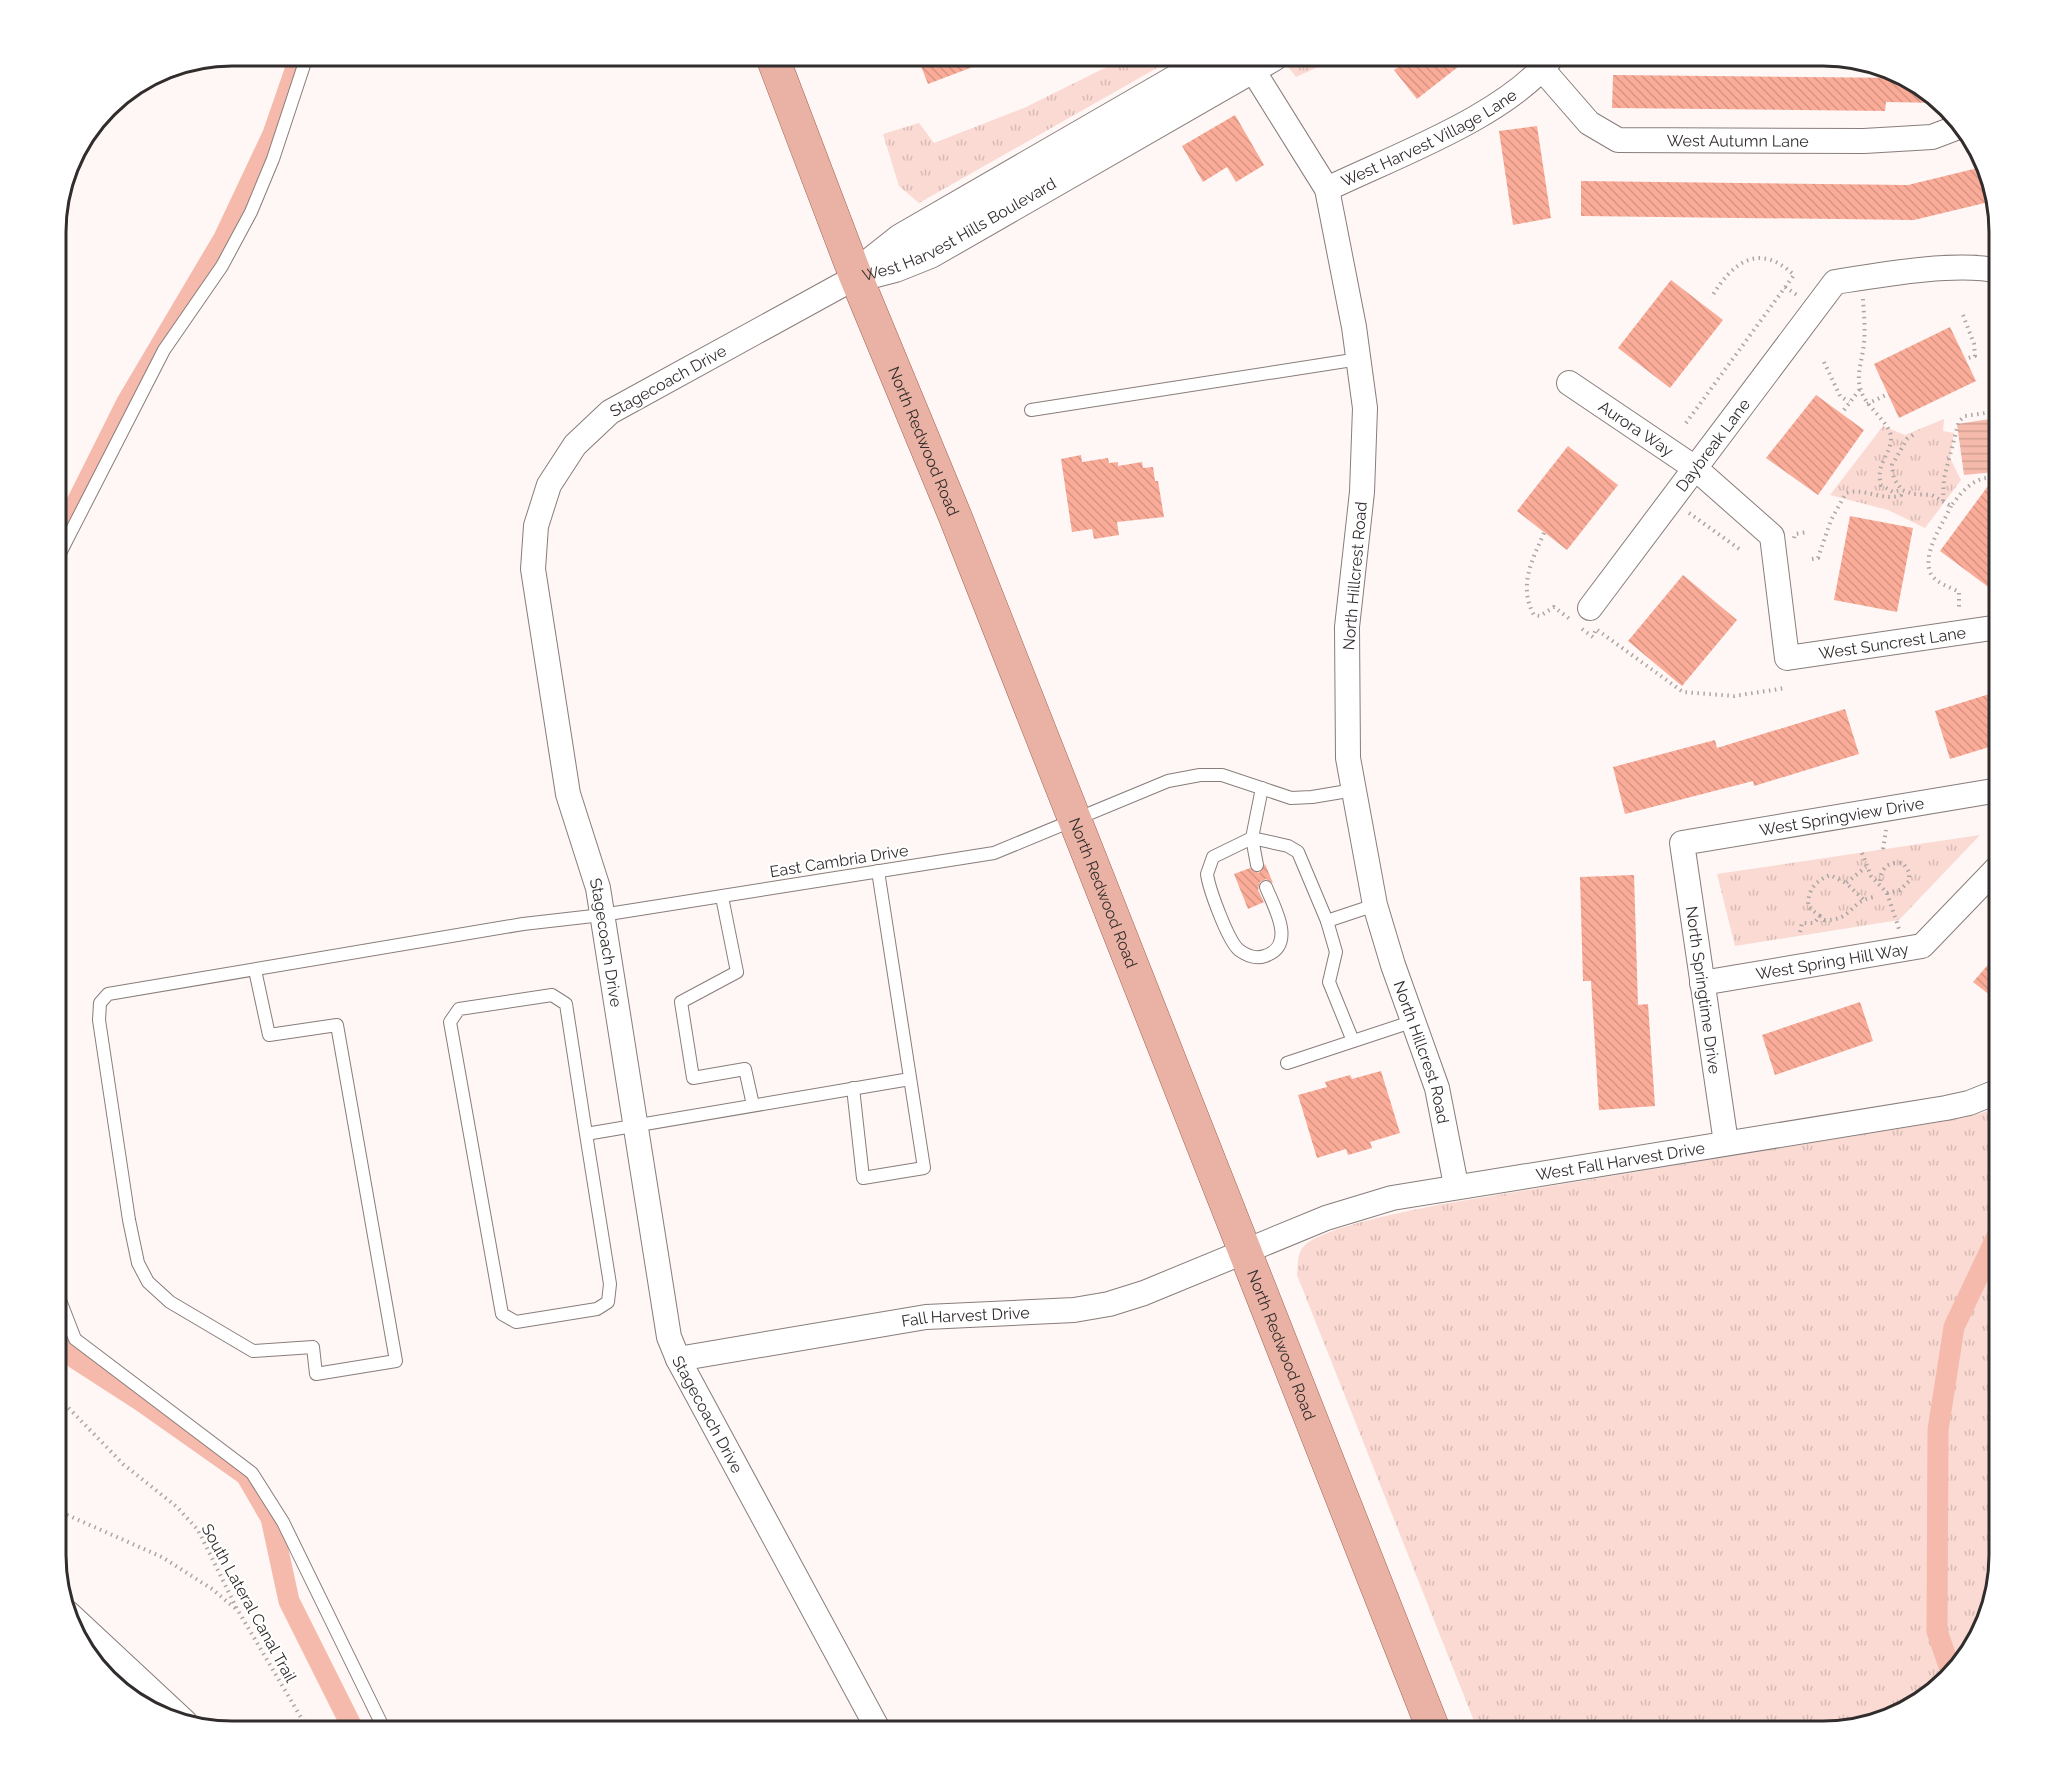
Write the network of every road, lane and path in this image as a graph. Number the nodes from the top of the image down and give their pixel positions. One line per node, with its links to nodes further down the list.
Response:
1 (304, 66): 35 (lane)
2 (776, 66): 11 (main road, North Redwood Road)
3 (1201, 66): 11 (street, West Harvest Hills Boulevard)
4 (1246, 66): 11 (street, West Harvest Hills Boulevard)
5 (1259, 66): 9 (street, North Hillcrest Road)
6 (1543, 66): 9 (street, West Harvest Village Lane)
7 (1550, 66): 8 (street, West Autumn Lane)
8 (1953, 129)
9 (1327, 189): 16 (street, North Hillcrest Road)
10 (1989, 268): 28 (street, Daybreak Lane)
11 (856, 277): 48 (main road, North Redwood Road); 66 (street, Stagecoach Drive)
12 (1863, 294): 19 (path)
13 (1711, 298): 26 (path)
14 (1963, 315): 15 (path)
15 (1968, 358)
16 (1359, 359): 23 (lane); 46 (street, North Hillcrest Road)
17 (1824, 362): 21 (path)
18 (1569, 383): 28 (street, Aurora Way)
19 (1860, 389): 21 (path); 22 (path)
20 (1888, 394): 22 (path)
21 (1849, 402): 24 (path)
22 (1867, 404): 30 (path)
23 (1031, 410)
24 (1844, 410)
25 (1989, 413): 31 (path)
26 (1686, 423)
27 (1913, 435): 30 (path)
28 (1695, 468): 40 (street, Daybreak Lane); 42 (street, Aurora Way)
29 (1989, 478): 32 (path)
30 (1902, 490): 31 (path); 38 (path)
31 (1943, 501): 32 (path)
32 (1951, 506): 39 (path)
33 (1686, 510): 37 (path)
34 (1808, 532): 36 (path)
35 (66, 541)
36 (1791, 546)
37 (1742, 551)
38 (1812, 559)
39 (1959, 607)
40 (1590, 608)
41 (1989, 628): 42 (street, West Suncrest Lane)
42 (1787, 658)
43 (1786, 688): 44 (path)
44 (1683, 692)
45 (1262, 788): 46 (lane, East Cambria Drive); 48 (lane, East Cambria Drive); 50 (lane)
46 (1354, 790): 65 (street, North Hillcrest Road)
47 (1989, 792): 51 (street, West Springview Drive)
48 (1076, 820): 56 (lane, East Cambria Drive); 84 (main road, North Redwood Road)
49 (1886, 830): 52 (path)
50 (1252, 838): 54 (lane); 60 (lane); 68 (lane)
51 (1682, 843): 72 (street, North Springtime Drive)
52 (1883, 849)
53 (1862, 853): 55 (path)
54 (1257, 865)
55 (1866, 867): 58 (path); 59 (path)
56 (878, 871): 62 (lane, East Cambria Drive); 76 (lane)
57 (1989, 876): 72 (street, West Spring Hill Way)
58 (1846, 883): 64 (path); 67 (path)
59 (1880, 885): 61 (path); 61 (path)
60 (1266, 887)
61 (1887, 893): 70 (path)
62 (722, 897): 66 (lane, East Cambria Drive); 79 (lane)
63 (1874, 897): 64 (path)
64 (1863, 898): 67 (path)
65 (1375, 905): 68 (lane); 73 (street, North Hillcrest Road)
66 (602, 915): 71 (lane, East Cambria Drive); 80 (street, Stagecoach Drive)
67 (1820, 916): 69 (path)
68 (1327, 921): 74 (lane)
69 (1800, 933)
70 (1903, 937)
71 (255, 970): 71 (lane, East Cambria Drive)
72 (1702, 983): 82 (street, North Springtime Drive)
73 (1414, 1021): 74 (lane); 83 (street, North Hillcrest Road)
74 (1353, 1041): 75 (lane)
75 (1287, 1062)
76 (910, 1079): 77 (lane); 77 (lane)
77 (853, 1088): 79 (lane)
78 (1989, 1095): 84 (street, West Fall Harvest Drive)
79 (753, 1105): 80 (lane)
80 (636, 1125): 81 (lane); 86 (street, Stagecoach Drive)
81 (586, 1134): 81 (lane)
82 (1725, 1136)
83 (1455, 1180)
84 (1246, 1251): 86 (street, Fall Harvest Drive); 95 (main road, North Redwood Road)
85 (66, 1316): 93 (lane)
86 (678, 1359): 94 (street, Stagecoach Drive)
87 (66, 1405): 89 (path, South Lateral Canal Trail)
88 (66, 1514): 89 (path)
89 (237, 1609): 92 (path, South Lateral Canal Trail)
90 (82, 1626): 91 (street)
91 (170, 1709)
92 (303, 1721)
93 (380, 1721)
94 (874, 1721)
95 (1430, 1721)

